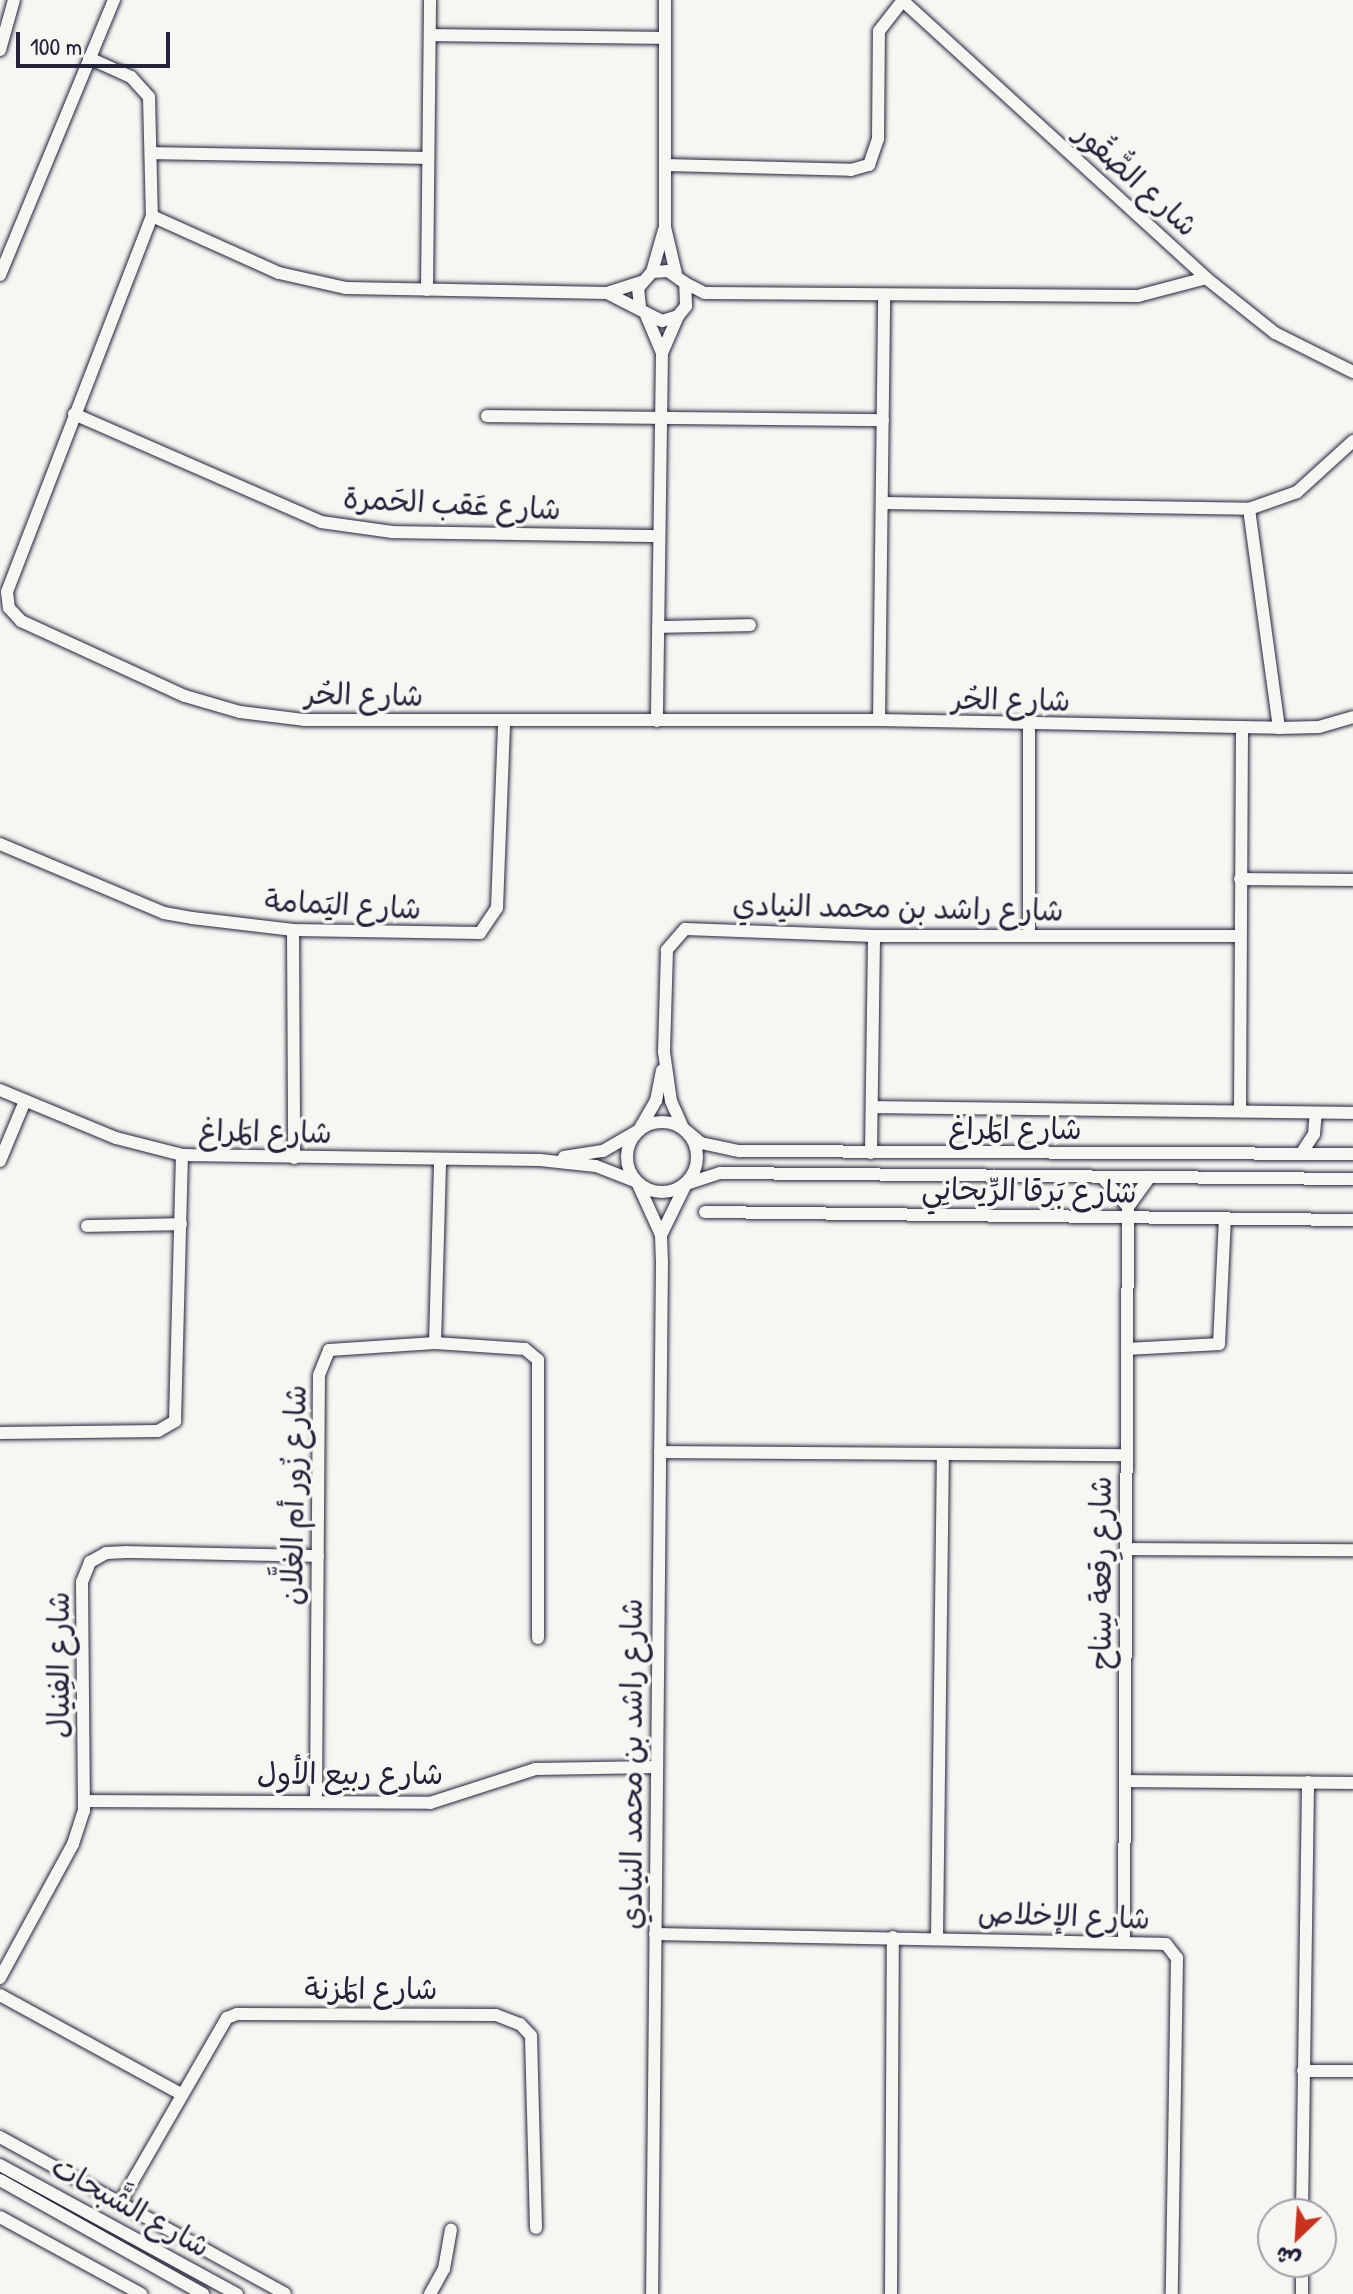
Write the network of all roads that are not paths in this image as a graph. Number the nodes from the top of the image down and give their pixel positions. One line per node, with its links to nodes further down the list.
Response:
1 (14, 0): 8 (street)
2 (114, 0): 9 (street)
3 (430, 0): 6 (street)
4 (665, 0): 7 (street)
5 (903, 0): 12 (street); 18 (street, شارع الصُّقُور)
6 (430, 35): 7 (street); 11 (street)
7 (665, 38): 12 (street)
8 (0, 50)
9 (89, 58): 10 (street, شارع الحُر); 16 (street)
10 (152, 153): 11 (street); 13 (street, شارع الحُر)
11 (426, 158): 20 (street)
12 (666, 165): 14 (street)
13 (152, 216): 20 (street); 28 (street, شارع الحُر)
14 (665, 227): 15 (street); 17 (street)
15 (652, 272): 17 (street); 19 (street)
16 (0, 275)
17 (680, 278): 22 (street); 24 (street)
18 (1206, 278): 23 (street); 27 (street, شارع الصُّقُور)
19 (641, 282): 21 (street); 25 (street)
20 (427, 290): 21 (street)
21 (607, 293): 25 (street)
22 (705, 293): 23 (street); 24 (street)
23 (884, 296): 31 (street)
24 (682, 311): 25 (street); 26 (street)
25 (643, 312): 26 (street)
26 (662, 353): 30 (street)
27 (1353, 372)
28 (74, 414): 35 (street, شارع عَقب الحَمرة); 41 (street, شارع الحُر)
29 (487, 416): 30 (street)
30 (661, 417): 31 (street); 35 (street)
31 (883, 420): 33 (street)
32 (1353, 441): 34 (street)
33 (883, 503): 34 (street); 39 (street)
34 (1249, 509): 44 (street)
35 (659, 536): 37 (street)
36 (750, 625): 37 (street)
37 (658, 627): 40 (street)
38 (1353, 717): 44 (street, شارع الحُر)
39 (879, 720): 40 (street, شارع الحُر); 42 (street, شارع الحُر)
40 (657, 721): 41 (street, شارع الحُر)
41 (504, 722): 48 (street, شارع اليَمامة)
42 (1029, 726): 43 (street, شارع الحُر); 50 (street)
43 (1242, 727): 44 (street, شارع الحُر); 46 (street)
44 (1279, 728)
45 (0, 844): 48 (street, شارع اليَمامة)
46 (1240, 879): 47 (street); 51 (street)
47 (1353, 880)
48 (293, 930): 67 (street)
49 (874, 936): 50 (street, شارع راشد بن محمد النيادي); 52 (street, شارع راشد بن محمد النيادي); 55 (street)
50 (1029, 936): 51 (street, شارع راشد بن محمد النيادي)
51 (1239, 936): 56 (street)
52 (664, 1052): 59 (street, شارع راشد بن محمد النيادي); 61 (street, شارع راشد بن محمد النيادي)
53 (0, 1090): 54 (street, شارع المَراغ)
54 (25, 1101): 66 (street, شارع المَراغ); 70 (street)
55 (873, 1107): 56 (street); 62 (street)
56 (1240, 1111): 57 (street)
57 (1316, 1113): 58 (street); 60 (street)
58 (1353, 1113)
59 (683, 1128): 61 (street); 62 (street, شارع المَراغ); 75 (street)
60 (1316, 1128): 63 (street); 64 (street)
61 (639, 1130): 69 (street, شارع المَراغ); 74 (street)
62 (871, 1153): 63 (street, شارع المَراغ)
63 (1301, 1154): 64 (street, شارع المَراغ)
64 (1336, 1154): 65 (street, شارع المَراغ)
65 (1353, 1154)
66 (182, 1155): 67 (street, شارع المَراغ); 80 (street)
67 (294, 1158): 68 (street, شارع المَراغ)
68 (440, 1160): 69 (street, شارع المَراغ); 83 (street)
69 (540, 1160): 74 (street, شارع المَراغ)
70 (0, 1161)
71 (1150, 1177): 72 (street, شارع المَراغ); 73 (street, شارع المَراغ); 77 (street)
72 (1103, 1178): 75 (street, شارع المَراغ); 77 (street)
73 (1353, 1179)
74 (637, 1182): 75 (street); 82 (street, شارع راشد بن محمد النيادي)
75 (686, 1184): 82 (street, شارع راشد بن محمد النيادي)
76 (705, 1212): 77 (street, شارع بَرقا الرِّيحانِي)
77 (1128, 1212): 78 (street, شارع بَرقا الرِّيحانِي); 84 (street, شارع رِقعة سِناح)
78 (1225, 1219): 79 (street, شارع بَرقا الرِّيحانِي); 84 (street)
79 (1353, 1220)
80 (181, 1224): 81 (street); 85 (street)
81 (87, 1226)
82 (661, 1235): 86 (street, شارع راشد بن محمد النيادي)
83 (435, 1343): 91 (street, شارع زُور أم الغلَّان); 92 (street, شارع زُور أم الغلَّان)
84 (1127, 1349): 88 (street, شارع رِقعة سِناح)
85 (0, 1433)
86 (660, 1452): 87 (street); 93 (street, شارع راشد بن محمد النيادي)
87 (943, 1454): 88 (street); 101 (street)
88 (1127, 1455): 89 (street, شارع رِقعة سِناح)
89 (1126, 1549): 90 (street); 94 (street, شارع رِقعة سِناح)
90 (1353, 1550)
91 (318, 1556): 97 (street, شارع زُور أم الغلَّان); 98 (street, شارع الفِنيال)
92 (538, 1638)
93 (656, 1767): 97 (street, شارع ربيع الأول); 99 (street, شارع راشد بن محمد النيادي)
94 (1125, 1781): 95 (street); 102 (street, شارع رِقعة سِناح)
95 (1308, 1782): 96 (street); 105 (street)
96 (1353, 1783)
97 (316, 1799): 98 (street, شارع ربيع الأول)
98 (86, 1801): 103 (street, شارع الفِنيال)
99 (655, 1934): 100 (street, شارع الإخلاص); 121 (street, شارع راشد بن محمد النيادي)
100 (893, 1937): 101 (street, شارع الإخلاص); 122 (street)
101 (937, 1938): 102 (street, شارع الإخلاص)
102 (1124, 1940): 123 (street, شارع الإخلاص)
103 (0, 1978)
104 (0, 1995): 107 (street)
105 (1303, 2071): 106 (street); 111 (street)
106 (1353, 2071)
107 (179, 2093): 112 (street, شارع المَزنة); 114 (street, شارع المَزنة)
108 (0, 2137): 112 (street)
109 (0, 2165): 118 (street, شارع الشَّبحات)
110 (0, 2180): 117 (street, شارع الشَّبحات)
111 (1302, 2198)
112 (120, 2203): 119 (street)
113 (0, 2217): 116 (street)
114 (536, 2228)
115 (451, 2230): 120 (street)
116 (141, 2294)
117 (203, 2294)
118 (237, 2294)
119 (285, 2294)
120 (430, 2294)
121 (652, 2294)
122 (891, 2294)
123 (1172, 2294)

